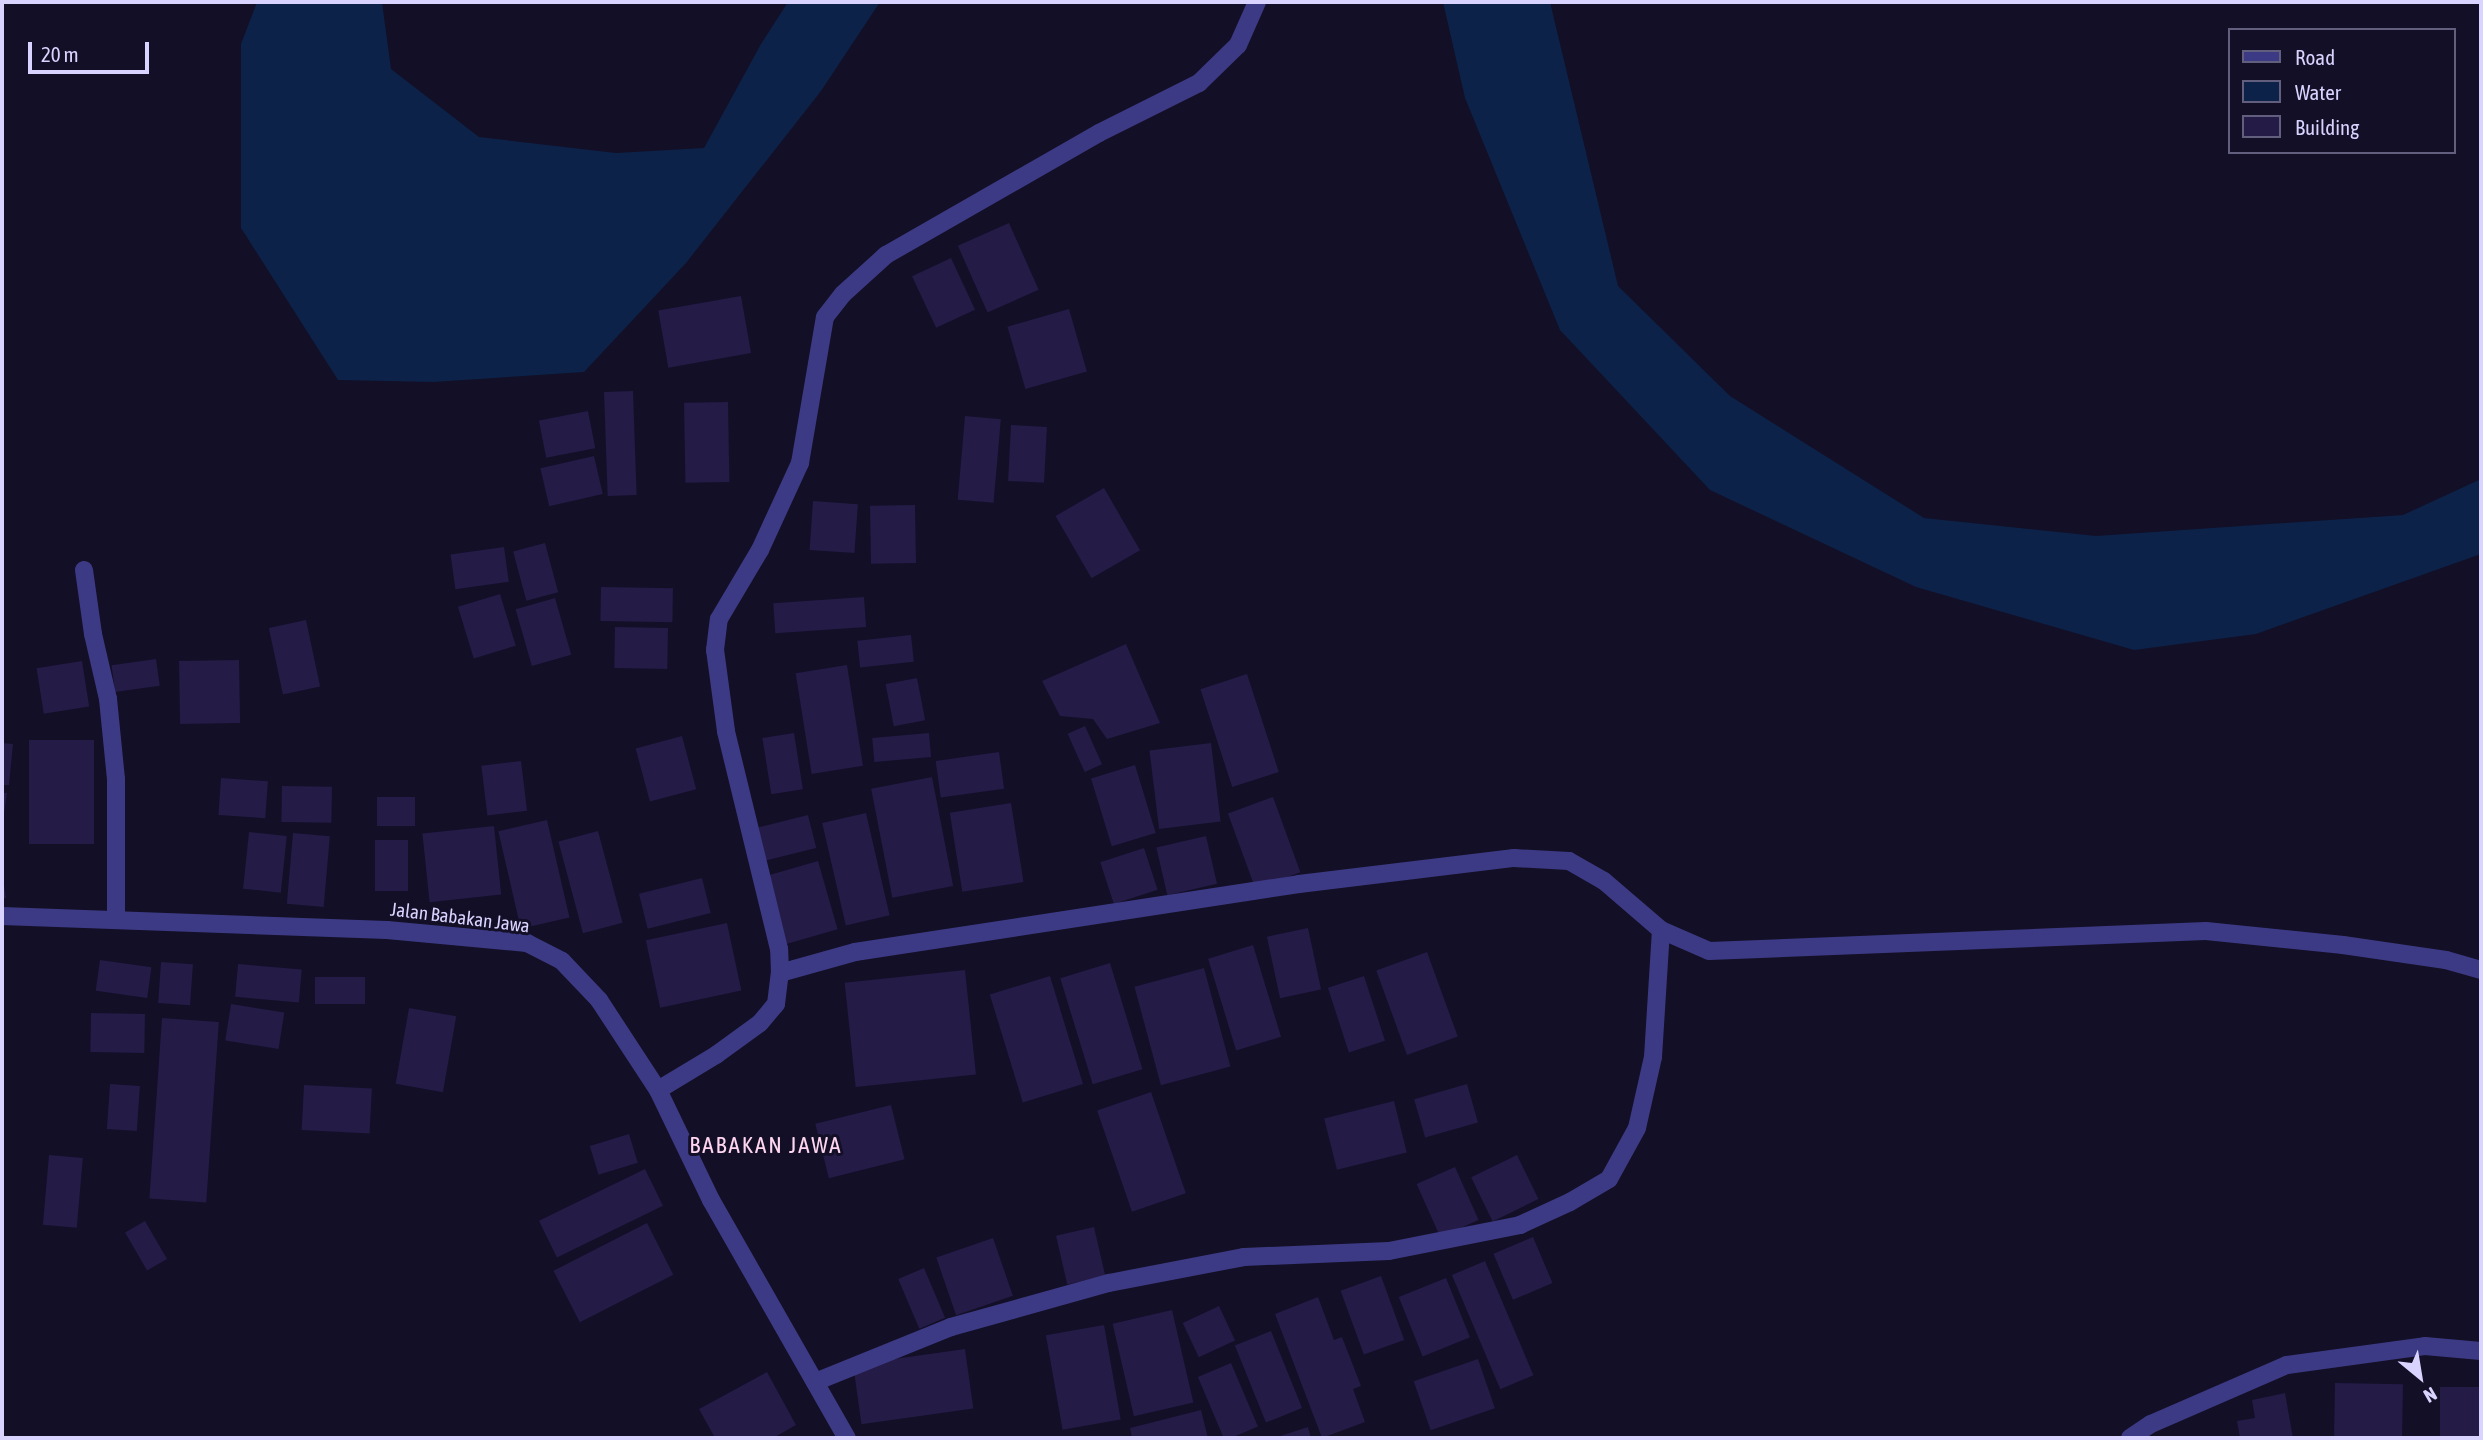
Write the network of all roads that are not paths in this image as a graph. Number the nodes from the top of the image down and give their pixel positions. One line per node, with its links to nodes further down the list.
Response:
1 (1257, 2): 7 (street)
2 (84, 570): 4 (street)
3 (2, 916): 4 (street, Jalan Babakan Jawa)
4 (116, 919): 8 (street, Jalan Babakan Jawa)
5 (1661, 930): 6 (street); 7 (street); 10 (street)
6 (2481, 970)
7 (780, 972): 8 (street)
8 (658, 1090): 10 (street, Jalan Babakan Jawa)
9 (2481, 1351): 12 (street)
10 (816, 1382): 11 (street, Jalan Babakan Jawa)
11 (847, 1438)
12 (2130, 1438)

